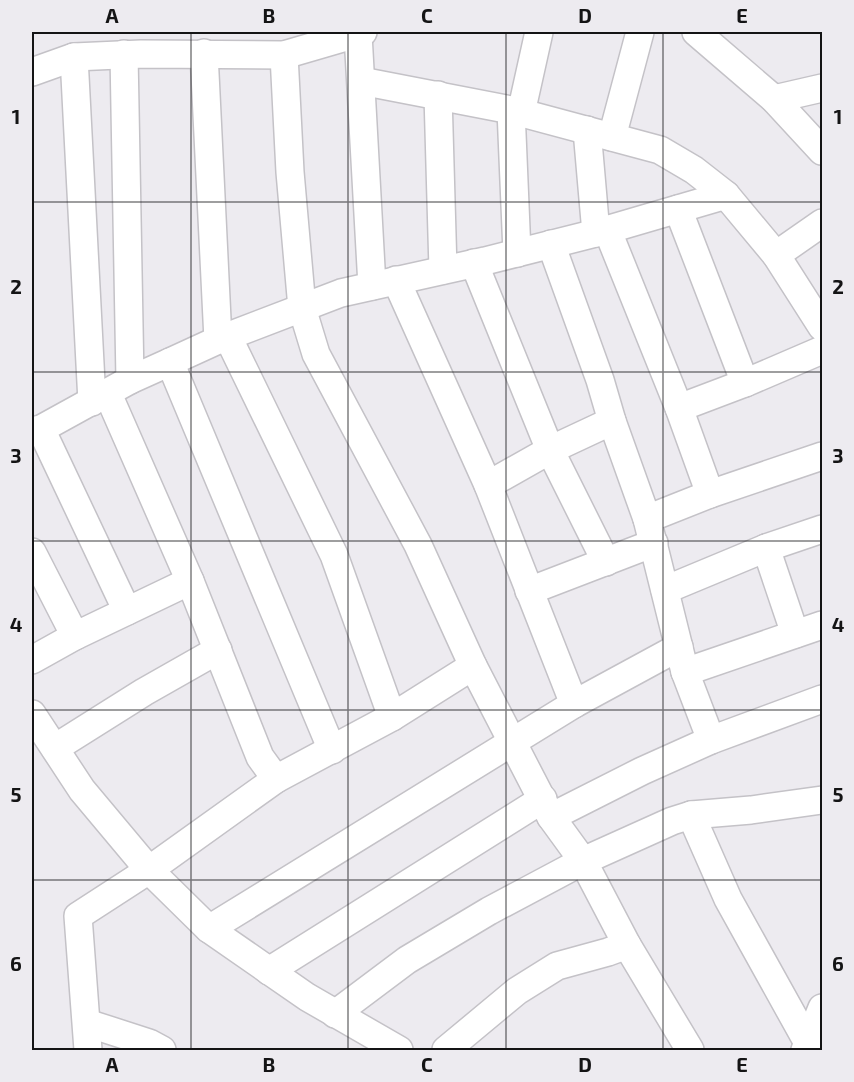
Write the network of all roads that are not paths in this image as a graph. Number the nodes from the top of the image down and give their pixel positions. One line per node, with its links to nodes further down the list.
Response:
1 (539, 32): 14 (street)
2 (640, 32): 15 (street)
3 (696, 32): 13 (street)
4 (349, 34): 7 (street); 10 (street)
5 (134, 47): 6 (street); 8 (street); 33 (street)
6 (204, 53): 7 (street); 29 (street)
7 (284, 55): 27 (street)
8 (74, 57): 9 (street); 33 (street)
9 (32, 72)
10 (361, 81): 12 (street); 26 (street)
11 (822, 88): 13 (street)
12 (438, 95): 14 (street); 25 (street)
13 (774, 99): 16 (street)
14 (516, 112): 15 (street); 22 (street)
15 (600, 133): 17 (street); 20 (street)
16 (822, 151)
17 (726, 195): 18 (street); 23 (street)
18 (678, 209): 20 (street); 32 (street)
19 (822, 223): 23 (street)
20 (602, 231): 21 (street); 34 (street)
21 (551, 244): 22 (street); 35 (street)
22 (517, 253): 24 (street)
23 (776, 255): 28 (street)
24 (474, 263): 25 (street); 37 (street)
25 (443, 270): 26 (street)
26 (384, 283): 27 (street); 39 (street)
27 (302, 308): 29 (street); 56 (street)
28 (822, 327)
29 (223, 338): 31 (street); 60 (street)
30 (822, 350): 32 (street)
31 (170, 362): 33 (street); 64 (street)
32 (746, 383): 34 (street)
33 (110, 392): 36 (street); 46 (street)
34 (679, 408): 40 (street)
35 (612, 421): 37 (street); 42 (street)
36 (36, 430): 49 (street)
37 (550, 450): 39 (street); 45 (street)
38 (822, 456): 40 (street)
39 (488, 485): 48 (street)
40 (710, 494): 42 (street)
41 (822, 529): 43 (street)
42 (650, 531): 45 (street); 47 (street)
43 (766, 548): 47 (street); 51 (street)
44 (32, 552): 52 (street)
45 (606, 562): 48 (street)
46 (190, 580): 49 (street); 53 (street)
47 (665, 590): 55 (street)
48 (529, 591): 58 (street)
49 (128, 611): 52 (street)
50 (822, 625): 51 (street)
51 (795, 634): 55 (street)
52 (75, 636): 54 (street)
53 (218, 650): 63 (street); 65 (street)
54 (32, 660)
55 (682, 660): 58 (street); 61 (street)
56 (473, 666): 60 (street); 62 (street)
57 (822, 699): 61 (street)
58 (574, 704): 62 (street)
59 (32, 714): 63 (street)
60 (392, 717): 64 (street)
61 (711, 740): 67 (street)
62 (512, 742): 67 (street); 71 (street)
63 (55, 748): 70 (street)
64 (332, 750): 65 (street)
65 (276, 779): 70 (street)
66 (822, 800): 68 (street)
67 (547, 808): 69 (street); 73 (street)
68 (691, 815): 69 (street); 77 (street)
69 (583, 861): 72 (street); 75 (street)
70 (149, 870): 71 (street); 76 (street)
71 (209, 929): 73 (street)
72 (627, 945): 81 (street); 82 (street)
73 (268, 971): 75 (street)
74 (822, 1008): 77 (street)
75 (336, 1014): 80 (street)
76 (87, 1023): 78 (street); 79 (street)
77 (806, 1047)
78 (88, 1050)
79 (162, 1050)
80 (399, 1050)
81 (446, 1050)
82 (690, 1050)

